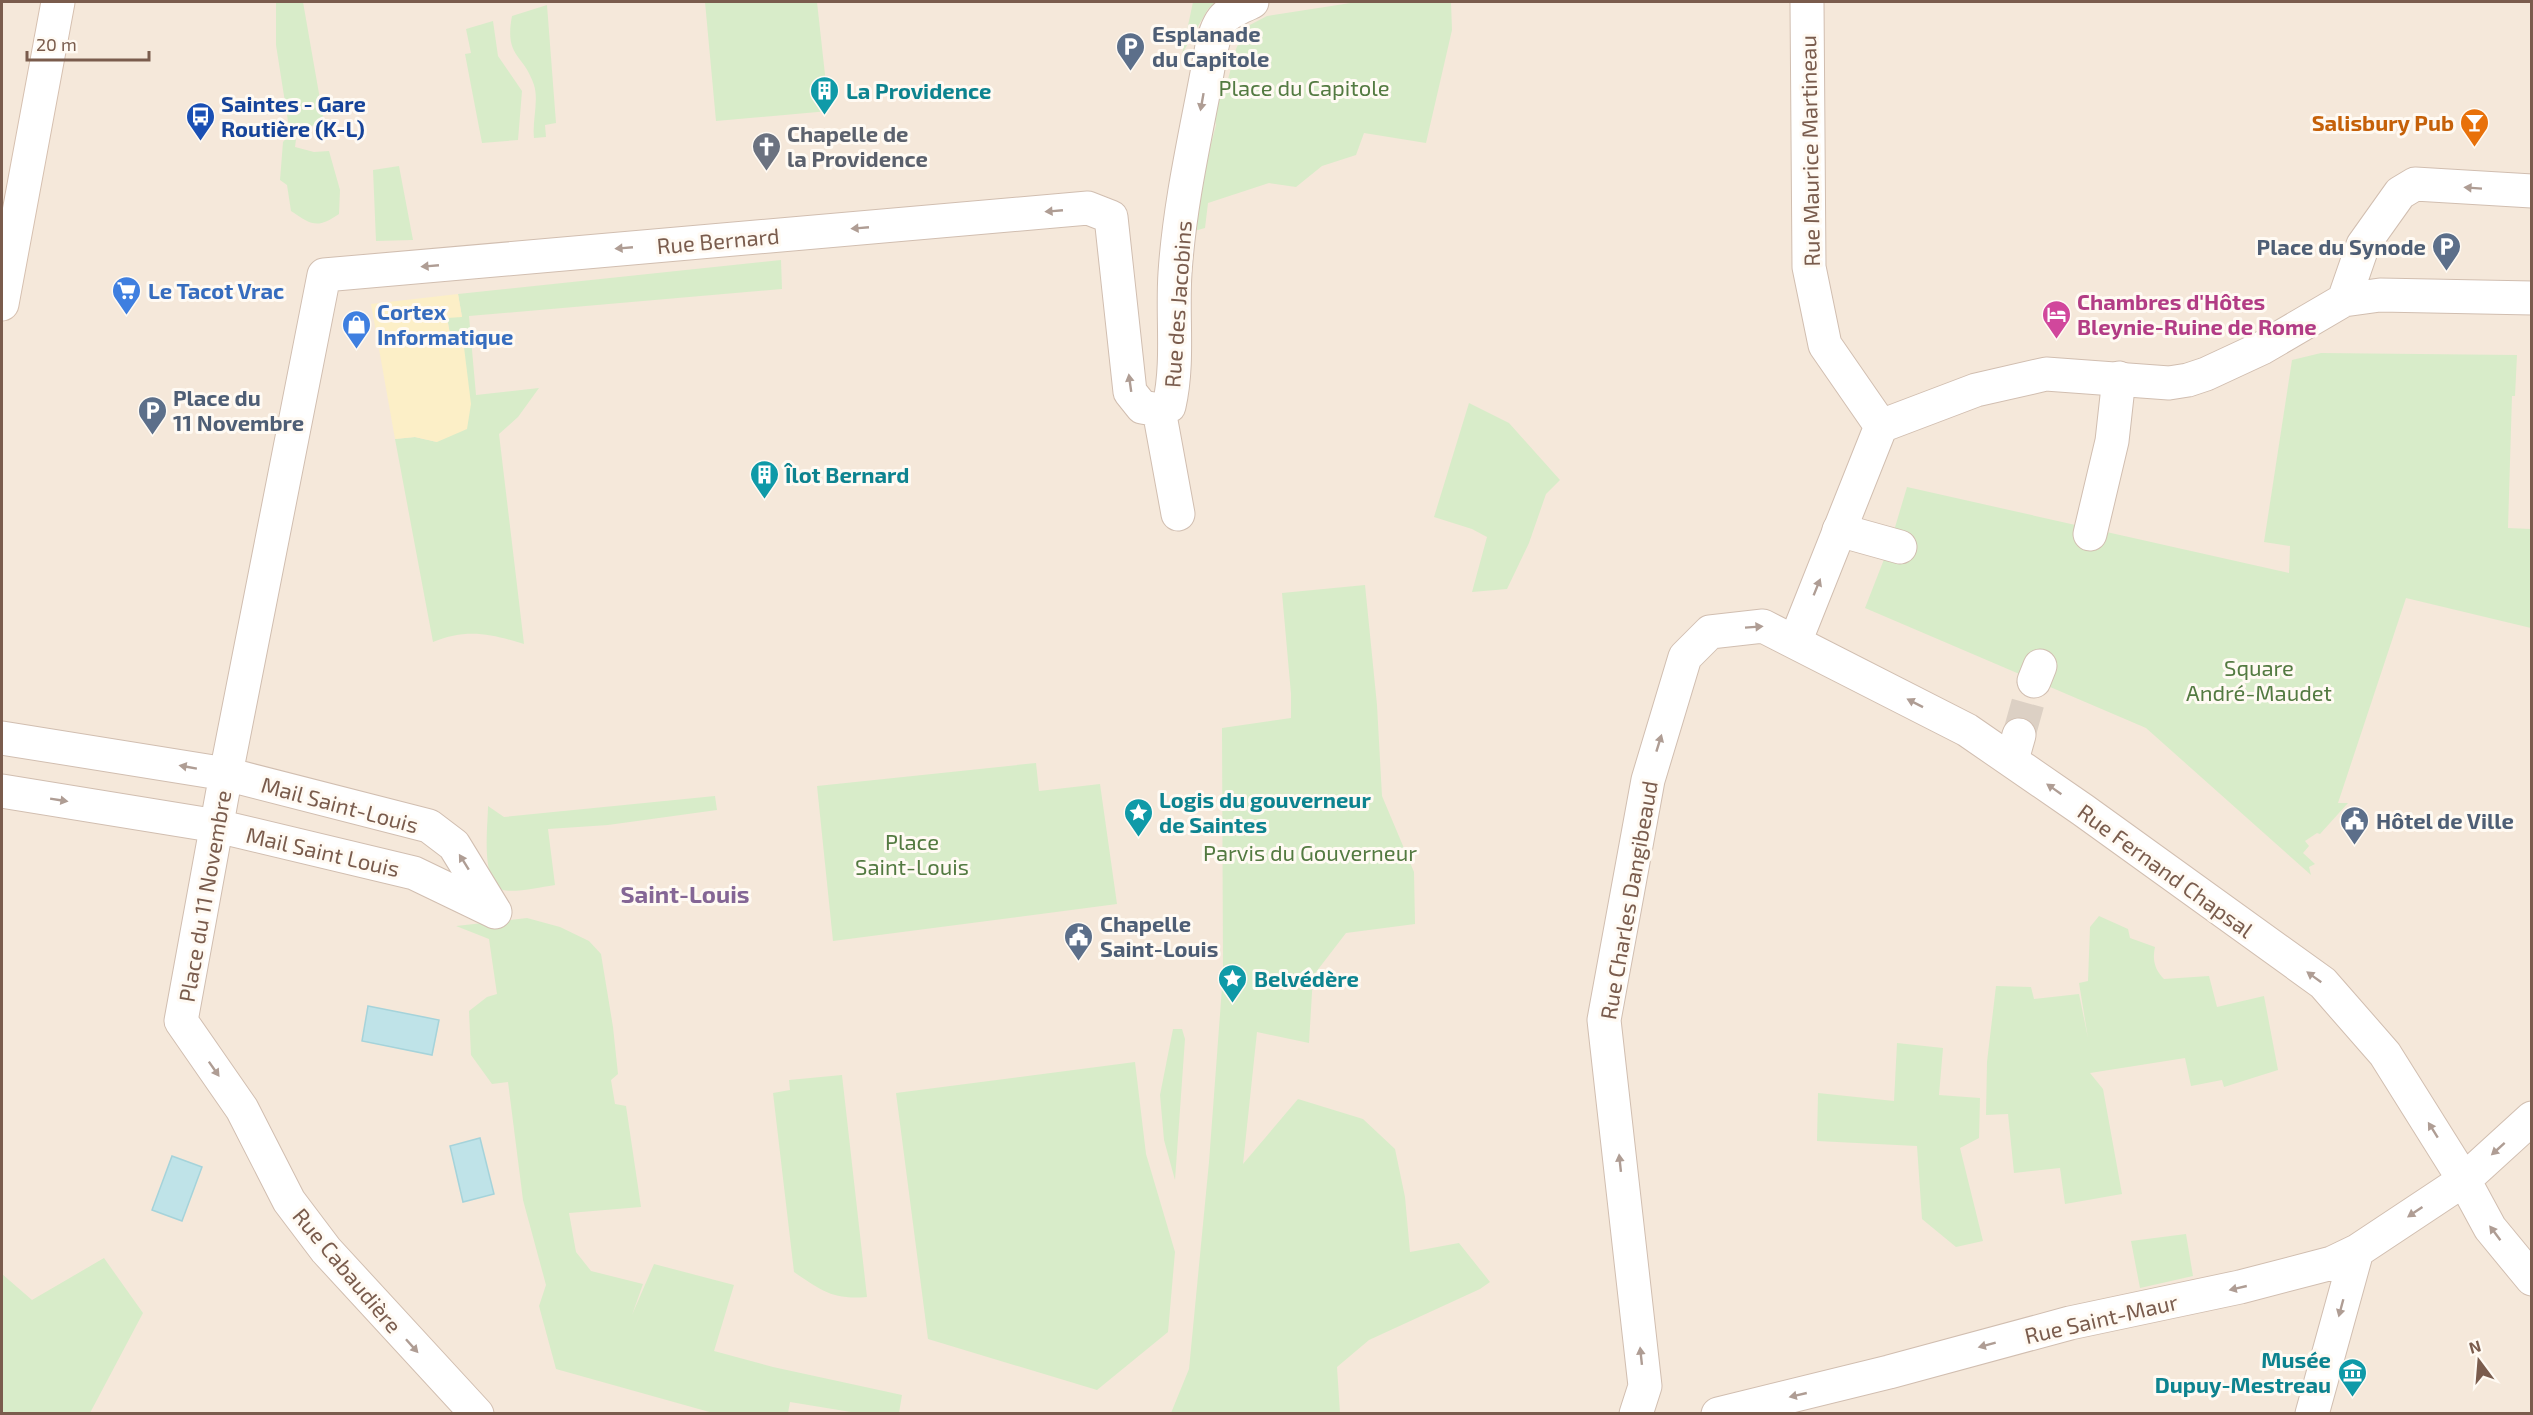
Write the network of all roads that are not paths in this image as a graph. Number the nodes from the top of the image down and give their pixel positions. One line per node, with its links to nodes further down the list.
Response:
1 (58, 2): 9 (street)
2 (1252, 2): 11 (street, Rue des Jacobins, one-way to 11)
3 (1807, 2): 12 (street, Rue Maurice Martineau)
4 (2532, 191): 8 (street, one-way to 8)
5 (1111, 217): 6 (street, Rue Bernard, one-way to 6); 11 (street, Rue des Jacobins, one-way to 5)
6 (324, 275): 19 (street, Place du 11 Novembre)
7 (2532, 298): 8 (street)
8 (2344, 300): 10 (street)
9 (2, 303)
10 (2118, 378): 12 (street); 15 (street)
11 (1159, 410): 13 (street)
12 (1881, 426): 14 (street)
13 (1178, 514)
14 (1839, 530): 16 (street); 17 (street, one-way to 14)
15 (2090, 534)
16 (1900, 547)
17 (1795, 642): 25 (street, Rue Fernand Chapsal, one-way to 17); 29 (street, Rue Charles Dangibeaud, one-way to 17)
18 (2, 738): 19 (street, Mail Saint-Louis, one-way to 18)
19 (226, 774): 21 (street, Place du 11 Novembre); 22 (street, Mail Saint-Louis, one-way to 19)
20 (2, 791): 21 (street, Mail Saint Louis, one-way to 21)
21 (217, 826): 22 (street, Mail Saint Louis); 23 (street, Place du 11 Novembre)
22 (495, 912)
23 (181, 1021): 28 (street, Rue Cabaudière, one-way to 28)
24 (2532, 1119): 25 (street, Rue Saint-Maur, one-way to 25)
25 (2464, 1180): 26 (street, Rue Saint-Maur, one-way to 26); 27 (street, Rue Fernand Chapsal, one-way to 25)
26 (2357, 1251): 30 (street, Rue Saint-Maur, one-way to 30); 31 (street, one-way to 31)
27 (2532, 1279)
28 (477, 1413)
29 (1636, 1413)
30 (1718, 1413)
31 (2313, 1413)

